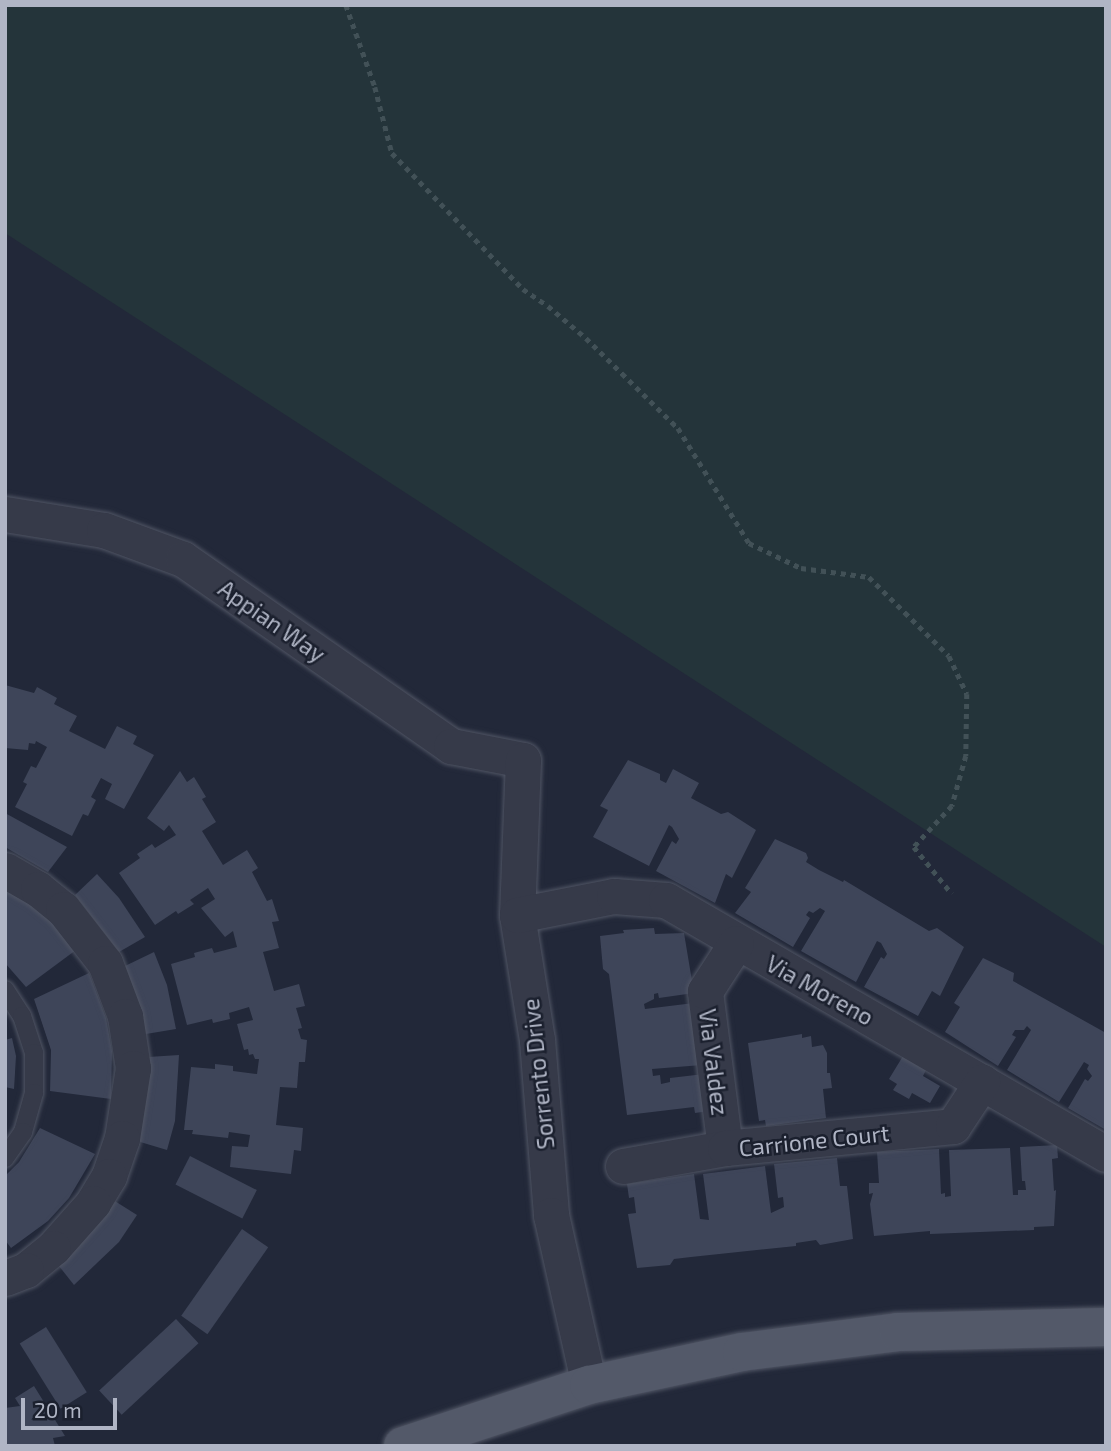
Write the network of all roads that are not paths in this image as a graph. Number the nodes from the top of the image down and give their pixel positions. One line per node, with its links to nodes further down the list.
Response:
1 (5, 513): 2 (street, Appian Way)
2 (523, 760): 4 (street, Sorrento Drive)
3 (5, 870): 12 (street)
4 (517, 915): 5 (street, Via Moreno); 14 (street, Sorrento Drive)
5 (736, 943): 7 (street, Via Moreno); 8 (street, Via Valdez)
6 (5, 990): 10 (lane)
7 (982, 1082): 8 (street, Carrione Court); 9 (street, Via Moreno)
8 (725, 1148): 11 (street, Carrione Court)
9 (1106, 1154)
10 (5, 1158)
11 (623, 1166)
12 (5, 1278)
13 (1106, 1327): 14 (main road)
14 (589, 1385): 15 (main road)
15 (403, 1446)

